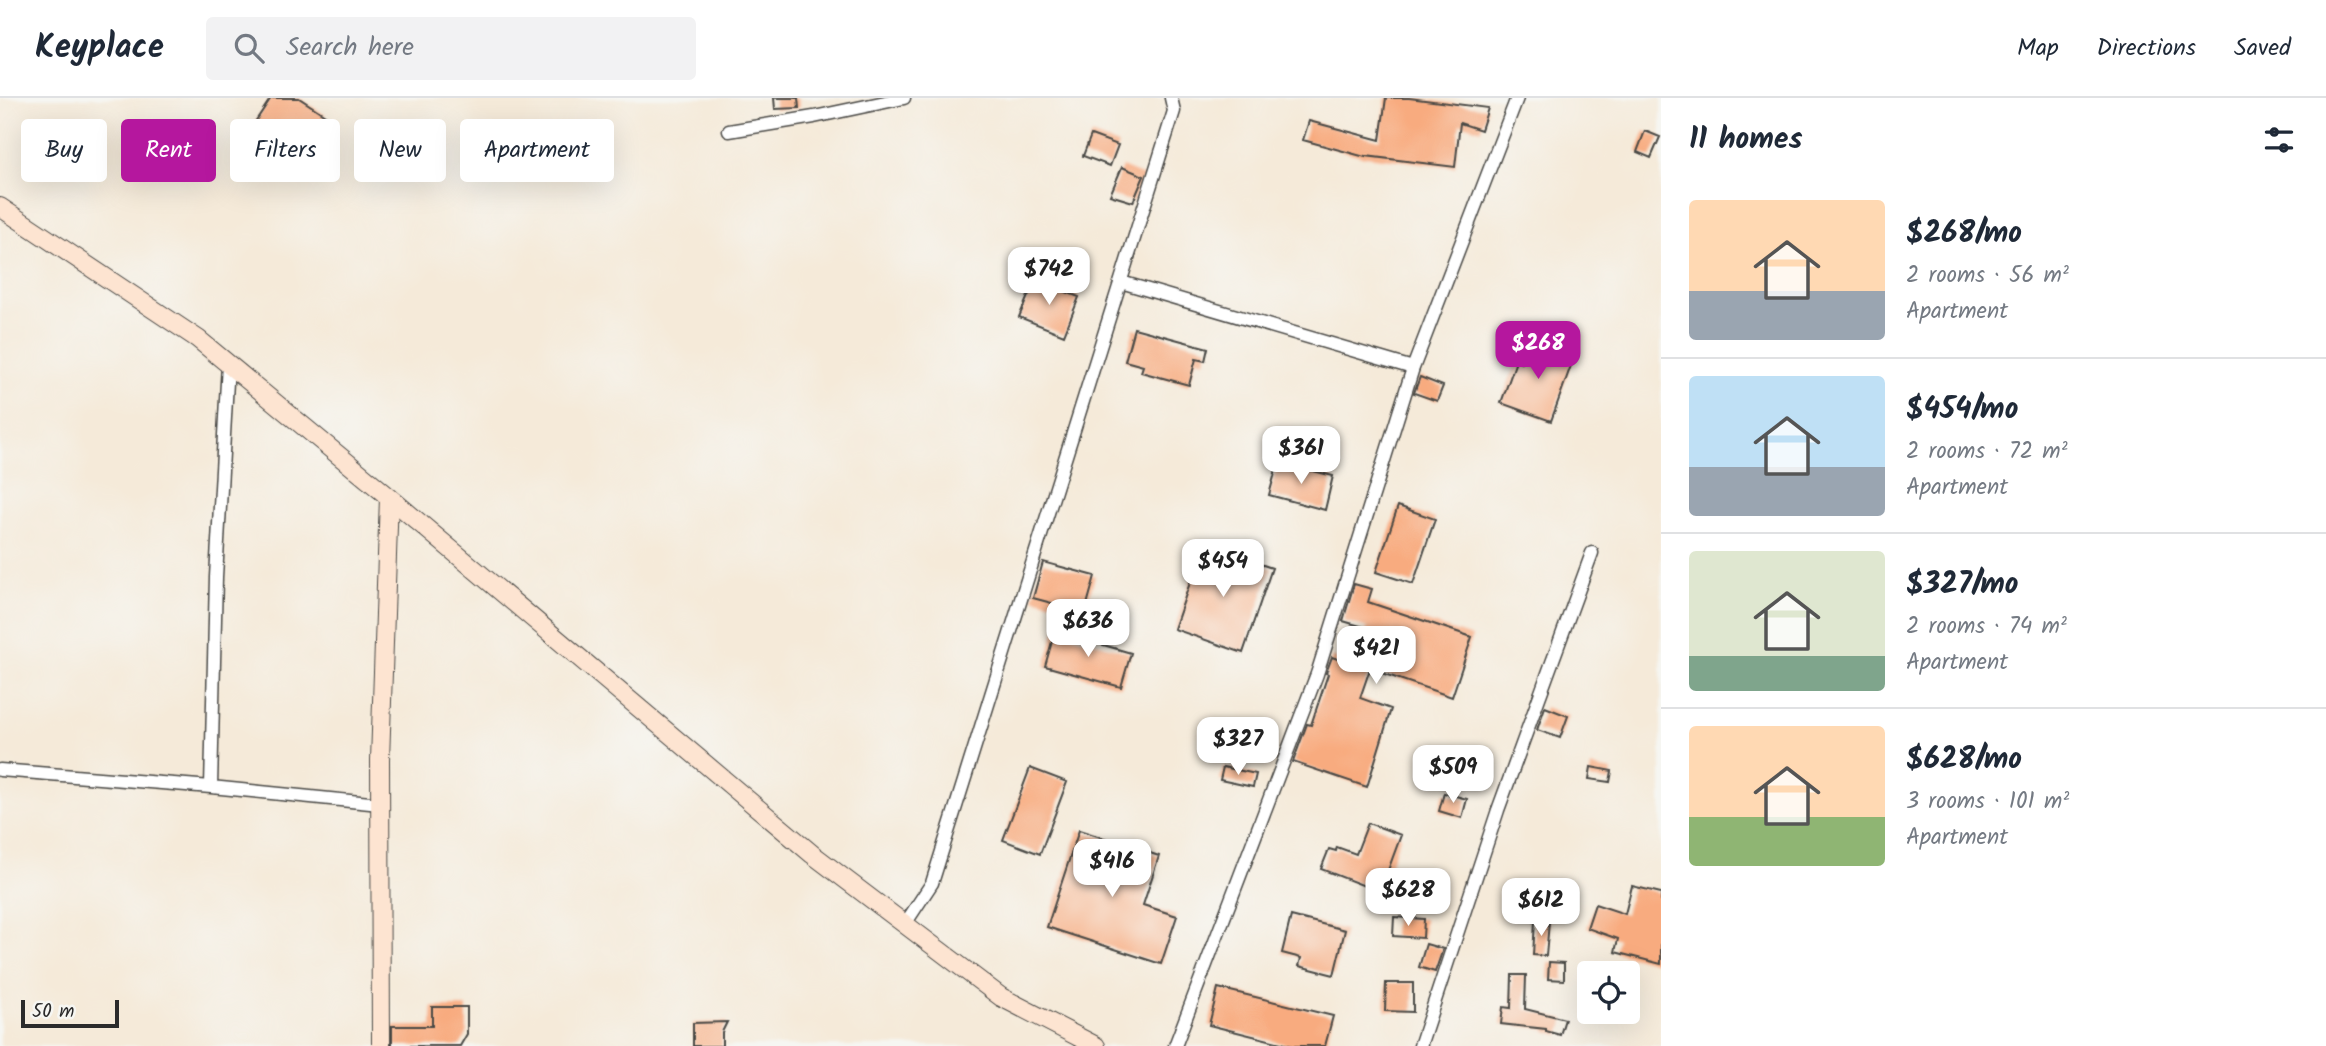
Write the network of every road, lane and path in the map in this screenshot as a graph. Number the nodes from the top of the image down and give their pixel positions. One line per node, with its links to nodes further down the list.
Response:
1 (904, 98): 4 (street)
2 (1171, 98): 6 (street)
3 (1517, 98): 8 (street)
4 (729, 131)
5 (0, 207): 7 (main road)
6 (1121, 282): 8 (street); 14 (street)
7 (228, 363): 9 (main road); 12 (street)
8 (1413, 368): 17 (street)
9 (389, 497): 13 (main road); 14 (main road)
10 (1592, 553): 18 (street)
11 (0, 770): 12 (street)
12 (211, 787): 13 (street)
13 (380, 804): 15 (main road)
14 (905, 924): 16 (main road)
15 (381, 1046)
16 (1096, 1046)
17 (1175, 1046)
18 (1420, 1046)

